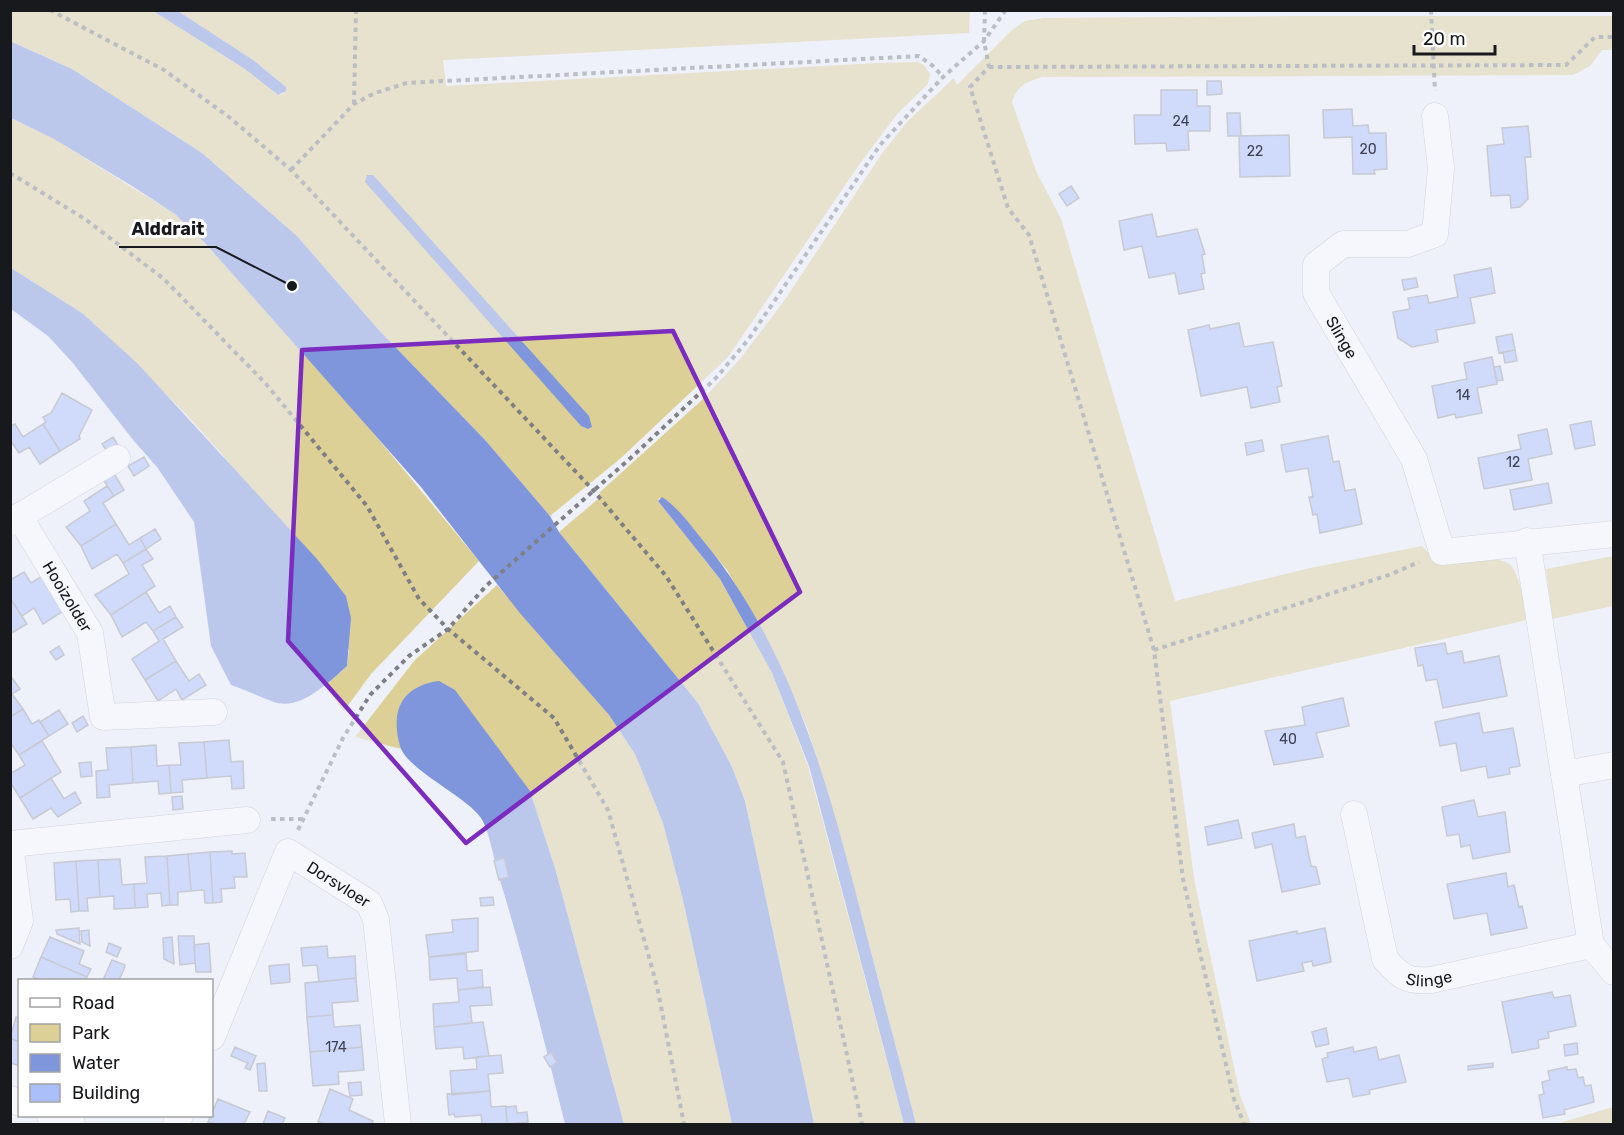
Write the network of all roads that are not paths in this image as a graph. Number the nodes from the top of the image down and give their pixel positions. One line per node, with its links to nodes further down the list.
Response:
1 (1435, 116): 5 (street, Slinge)
2 (117, 458): 3 (street, Hooizolder)
3 (15, 519): 6 (street, Hooizolder)
4 (1614, 534): 5 (street)
5 (1527, 541): 8 (street)
6 (214, 712)
7 (1614, 765): 8 (street)
8 (1564, 774): 12 (street)
9 (1354, 814): 12 (street, Slinge)
10 (247, 820): 11 (street)
11 (11, 844): 13 (street)
12 (1591, 945): 14 (street)
13 (10, 946)
14 (1614, 972)
15 (213, 1036): 18 (street, Dorsvloer)
16 (52, 1117): 17 (street)
17 (72, 1125)
18 (398, 1125)

